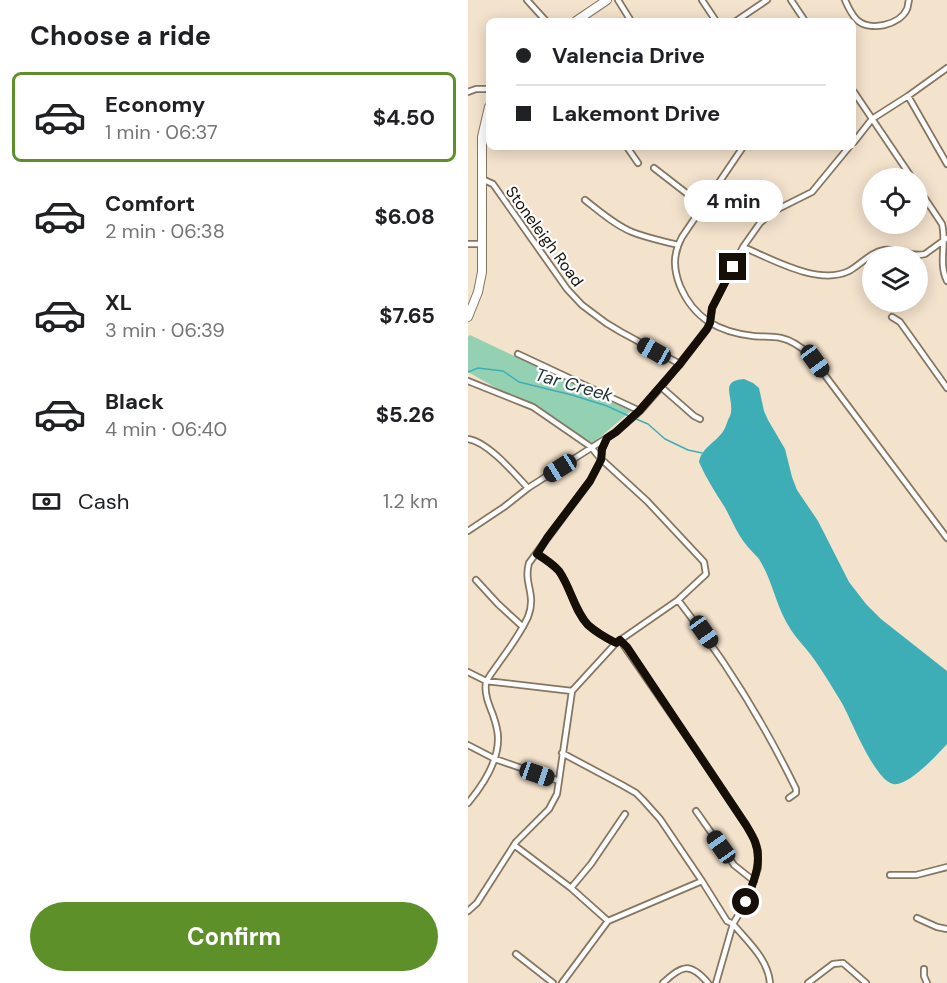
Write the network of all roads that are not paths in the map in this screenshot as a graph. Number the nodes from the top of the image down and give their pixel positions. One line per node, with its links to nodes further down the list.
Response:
1 (527, 0): 9 (street)
2 (618, 0): 11 (street)
3 (702, 0): 12 (street)
4 (767, 0): 13 (street)
5 (791, 0): 14 (street)
6 (845, 0): 15 (street)
7 (909, 0): 16 (street)
8 (605, 1): 10 (main road)
9 (543, 18)
10 (580, 18)
11 (629, 18)
12 (714, 18)
13 (740, 18)
14 (803, 18)
15 (856, 18)
16 (856, 18)
17 (947, 68): 21 (street)
18 (486, 89): 19 (street)
19 (468, 92)
20 (856, 95): 22 (street)
21 (908, 96): 22 (street); 29 (street)
22 (872, 119): 24 (street); 31 (street)
23 (486, 120): 32 (main road)
24 (856, 139)
25 (629, 150): 28 (street)
26 (741, 150): 35 (street)
27 (847, 150): 40 (street)
28 (638, 163)
29 (947, 164)
30 (654, 168): 35 (street)
31 (905, 168)
32 (482, 178): 38 (main road); 46 (street, Stoneleigh Road)
33 (585, 200): 39 (street)
34 (928, 203): 36 (street)
35 (703, 206): 39 (street)
36 (946, 239): 40 (street); 41 (street)
37 (468, 244): 38 (street)
38 (483, 244): 42 (main road)
39 (678, 245): 44 (street)
40 (743, 247): 44 (street)
41 (947, 281)
42 (468, 317)
43 (892, 317): 49 (street)
44 (710, 323): 46 (street); 58 (street)
45 (518, 354): 50 (street)
46 (680, 364): 48 (street)
47 (468, 381): 54 (street)
48 (661, 387): 50 (street); 51 (street)
49 (947, 388)
50 (639, 411): 52 (street)
51 (700, 419)
52 (607, 438): 54 (street); 55 (street)
53 (468, 440): 56 (street)
54 (591, 447): 55 (street); 56 (street)
55 (601, 460): 59 (street); 61 (street)
56 (528, 488): 57 (street)
57 (468, 531)
58 (947, 538)
59 (537, 554): 62 (street); 63 (street)
60 (476, 580): 62 (street)
61 (678, 600): 63 (street); 71 (street)
62 (523, 627): 65 (street)
63 (618, 642): 66 (street); 78 (street)
64 (468, 672): 65 (street)
65 (486, 681): 66 (street); 69 (street)
66 (572, 691): 68 (street)
67 (468, 745): 69 (street)
68 (562, 753): 70 (street); 79 (street)
69 (495, 759): 70 (street); 72 (street)
70 (559, 781): 75 (street)
71 (789, 798)
72 (468, 803)
73 (696, 811): 78 (street)
74 (625, 814): 80 (street)
75 (514, 845): 80 (street); 81 (street)
76 (947, 867): 77 (street)
77 (890, 875)
78 (753, 880): 84 (street)
79 (702, 881): 83 (street); 84 (street)
80 (571, 888): 83 (street)
81 (468, 911)
82 (917, 918): 85 (street)
83 (608, 921): 89 (street)
84 (733, 924): 92 (street); 93 (street)
85 (947, 929)
86 (516, 954): 88 (street)
87 (924, 969): 96 (street)
88 (553, 983)
89 (562, 983)
90 (663, 983): 91 (street)
91 (708, 983)
92 (716, 983)
93 (770, 983)
94 (808, 983): 95 (street)
95 (866, 983)
96 (927, 983)

